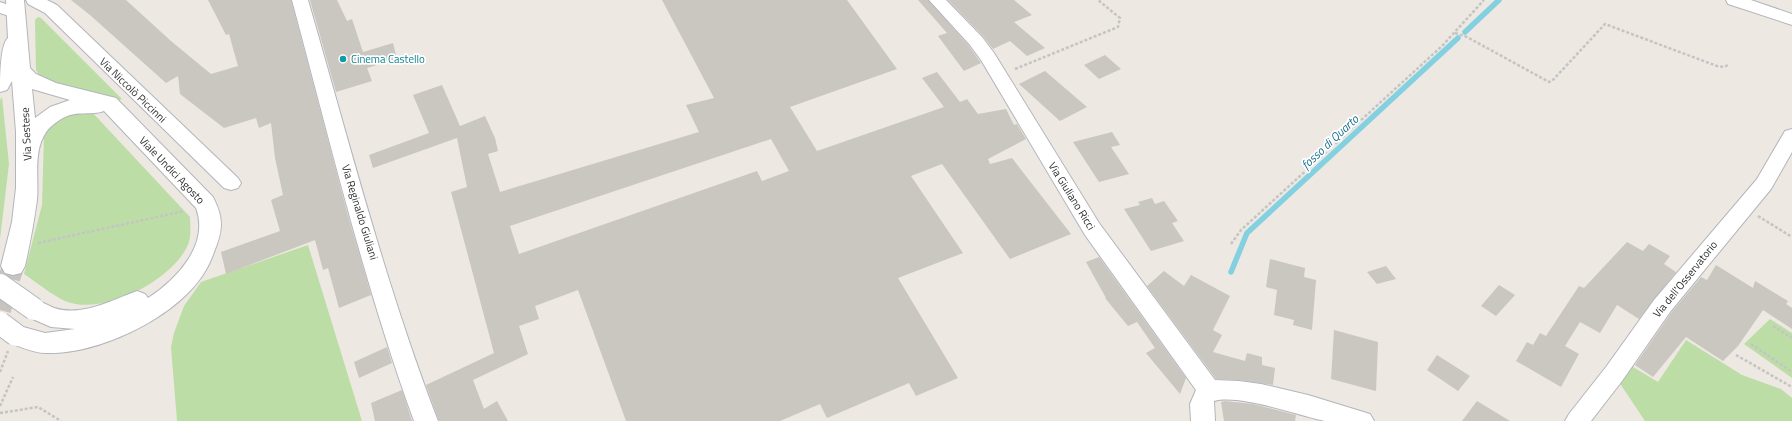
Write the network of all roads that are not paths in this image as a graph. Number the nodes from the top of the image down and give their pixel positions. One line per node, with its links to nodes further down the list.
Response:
1 (34, 0): 12 (street, Via Niccolò Piccinni)
2 (300, 0): 18 (street, Via Reginaldo Giuliani)
3 (937, 0): 17 (street, Via Giuliano Ricci)
4 (1734, 0): 6 (street)
5 (12, 12): 7 (main road, Via Sestese); 8 (main road)
6 (1792, 20)
7 (20, 70): 9 (main road, Viale Undici Agosto); 11 (main road, Via Sestese)
8 (0, 85)
9 (122, 117): 11 (main road, Viale Undici Agosto); 13 (main road, Viale Undici Agosto)
10 (1792, 136): 21 (street, Via dell'Osservatorio)
11 (27, 158): 14 (main road, Via Sestese)
12 (231, 184)
13 (203, 252): 15 (main road, Viale Undici Agosto, bridge); 16 (main road, Viale Undici Agosto)
14 (13, 266)
15 (0, 285)
16 (8, 334)
17 (1210, 391): 19 (street); 20 (street)
18 (426, 421)
19 (1203, 421)
20 (1362, 421)
21 (1577, 421)

